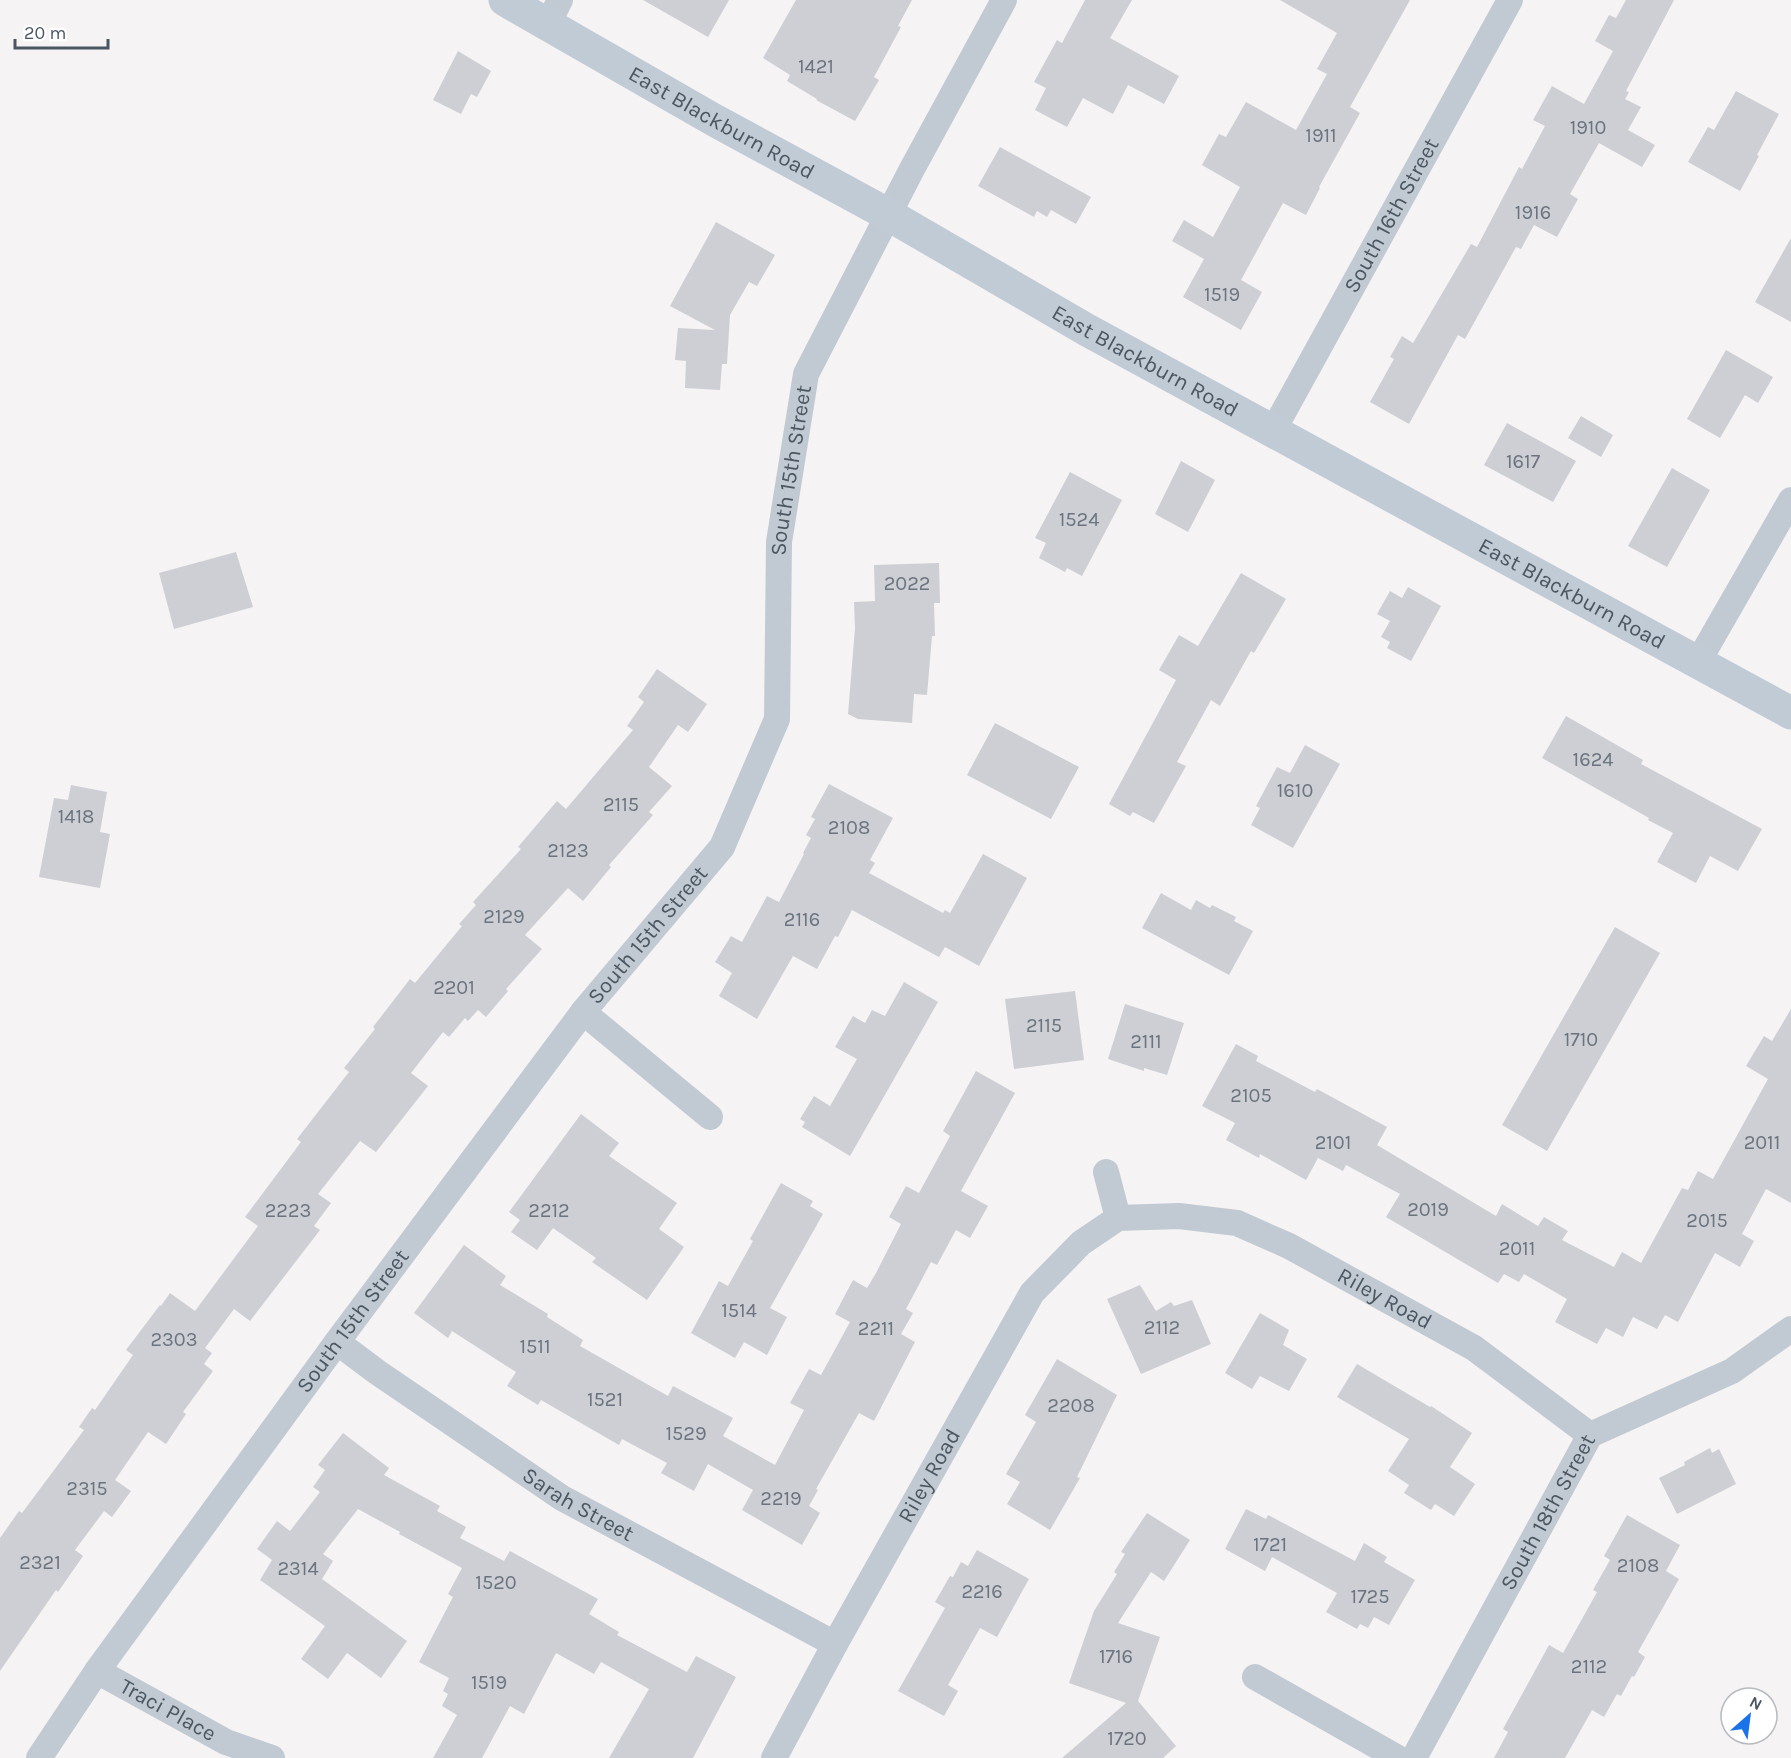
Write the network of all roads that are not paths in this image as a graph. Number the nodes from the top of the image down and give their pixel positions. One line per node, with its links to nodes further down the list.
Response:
1 (505, 0): 4 (street, East Blackburn Road)
2 (1004, 0): 5 (street, South 15th Street)
3 (1510, 0): 6 (street, South 16th Street)
4 (554, 12): 5 (street, East Blackburn Road)
5 (889, 215): 6 (street, East Blackburn Road); 10 (street, South 15th Street)
6 (1273, 431): 8 (street, East Blackburn Road)
7 (1791, 500): 8 (street)
8 (1698, 662): 9 (street, East Blackburn Road)
9 (1791, 713)
10 (583, 1012): 11 (street); 15 (street, South 15th Street)
11 (710, 1117)
12 (1106, 1173): 13 (street)
13 (1118, 1218): 16 (street, Riley Road); 17 (street, Riley Road)
14 (1791, 1329): 16 (street, South 18th Street)
15 (337, 1342): 17 (street, Sarah Street); 18 (street, South 15th Street)
16 (1590, 1435): 24 (street, South 18th Street)
17 (835, 1644): 22 (street, Riley Road)
18 (97, 1671): 20 (street, South 15th Street); 21 (street, Traci Place)
19 (1255, 1677): 23 (street)
20 (39, 1758)
21 (272, 1758)
22 (774, 1758)
23 (1398, 1758)
24 (1414, 1758)

